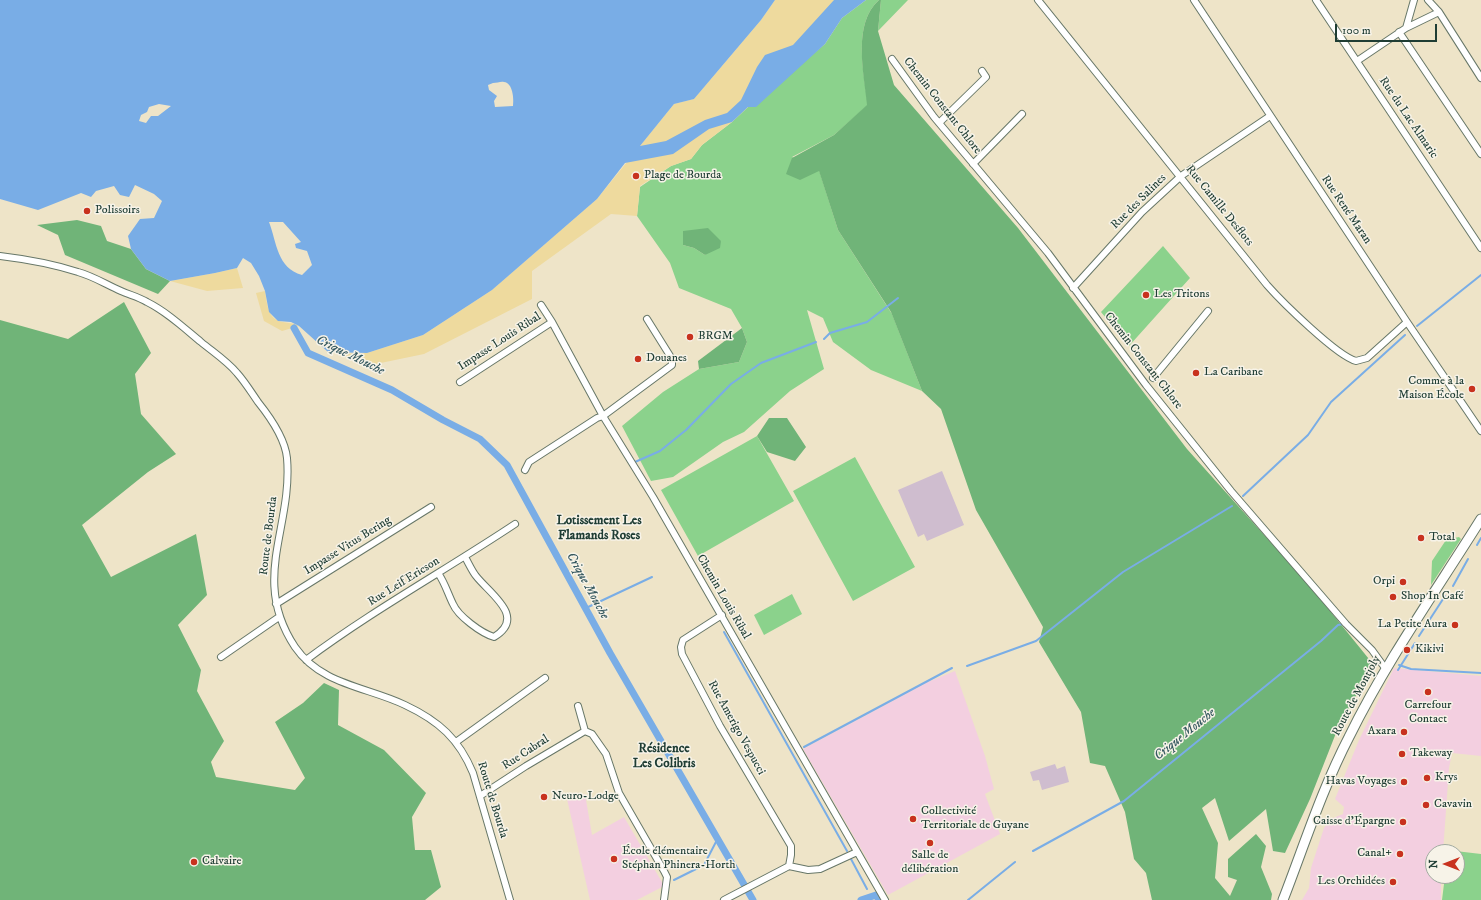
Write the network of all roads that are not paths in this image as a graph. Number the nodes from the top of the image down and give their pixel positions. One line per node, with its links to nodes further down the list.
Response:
1 (1038, 0): 18 (street, Rue Camille Desflots)
2 (1194, 0): 14 (street, Rue René Maran)
3 (1316, 0): 10 (street, Rue du Lac Almaric)
4 (1414, 0): 7 (street)
5 (1428, 0): 6 (street)
6 (1439, 12): 7 (street); 12 (street)
7 (1406, 28): 8 (street)
8 (1399, 32): 10 (street); 16 (street)
9 (892, 59): 15 (street, Chemin Constant Chlore)
10 (1357, 61): 19 (street, Rue du Lac Almaric)
11 (982, 71): 15 (street)
12 (1481, 78)
13 (1022, 114): 17 (street)
14 (1270, 116): 18 (street, Rue des Salines); 26 (street, Rue René Maran)
15 (939, 123): 17 (street, Chemin Constant Chlore)
16 (1481, 154)
17 (973, 164): 21 (street, Chemin Constant Chlore)
18 (1181, 176): 21 (street, Rue des Salines); 26 (street, Rue Camille Desflots)
19 (1481, 248)
20 (0, 256): 37 (street, Route de Bourda)
21 (1073, 288): 42 (street, Chemin Constant Chlore)
22 (542, 305): 25 (street, Chemin Louis Ribal)
23 (1208, 311): 27 (street)
24 (647, 319): 29 (street)
25 (552, 322): 28 (street, Impasse Louis Ribal); 29 (street, Chemin Louis Ribal)
26 (1407, 322): 30 (street, Rue René Maran)
27 (1153, 378)
28 (460, 382)
29 (603, 416): 31 (street); 38 (street, Chemin Louis Ribal)
30 (1481, 431)
31 (526, 470)
32 (431, 506): 37 (street, Impasse Vitus Bering)
33 (1481, 519): 42 (main road, Route de Montjoly)
34 (515, 524): 35 (street, Rue Leif Ericson)
35 (465, 557): 36 (street, Rue Leif Ericson); 36 (street)
36 (438, 573): 41 (street, Rue Leif Ericson)
37 (276, 604): 39 (street, Route de Bourda)
38 (722, 615): 48 (street, Chemin Louis Ribal); 49 (street, Rue Amerigo Vespucci)
39 (279, 617): 40 (street); 41 (street, Route de Bourda)
40 (221, 657)
41 (306, 660): 46 (street, Route de Bourda)
42 (1385, 668): 54 (main road, Route de Montjoly)
43 (545, 678): 46 (street)
44 (578, 706): 45 (street)
45 (585, 731): 47 (street, Rue Cabral); 51 (street)
46 (456, 742): 47 (street, Route de Bourda)
47 (480, 796): 50 (street, Route de Bourda)
48 (857, 852): 49 (street); 53 (street, Chemin Louis Ribal)
49 (789, 866): 52 (street)
50 (510, 900)
51 (664, 900)
52 (724, 900)
53 (885, 900)
54 (1283, 900)

